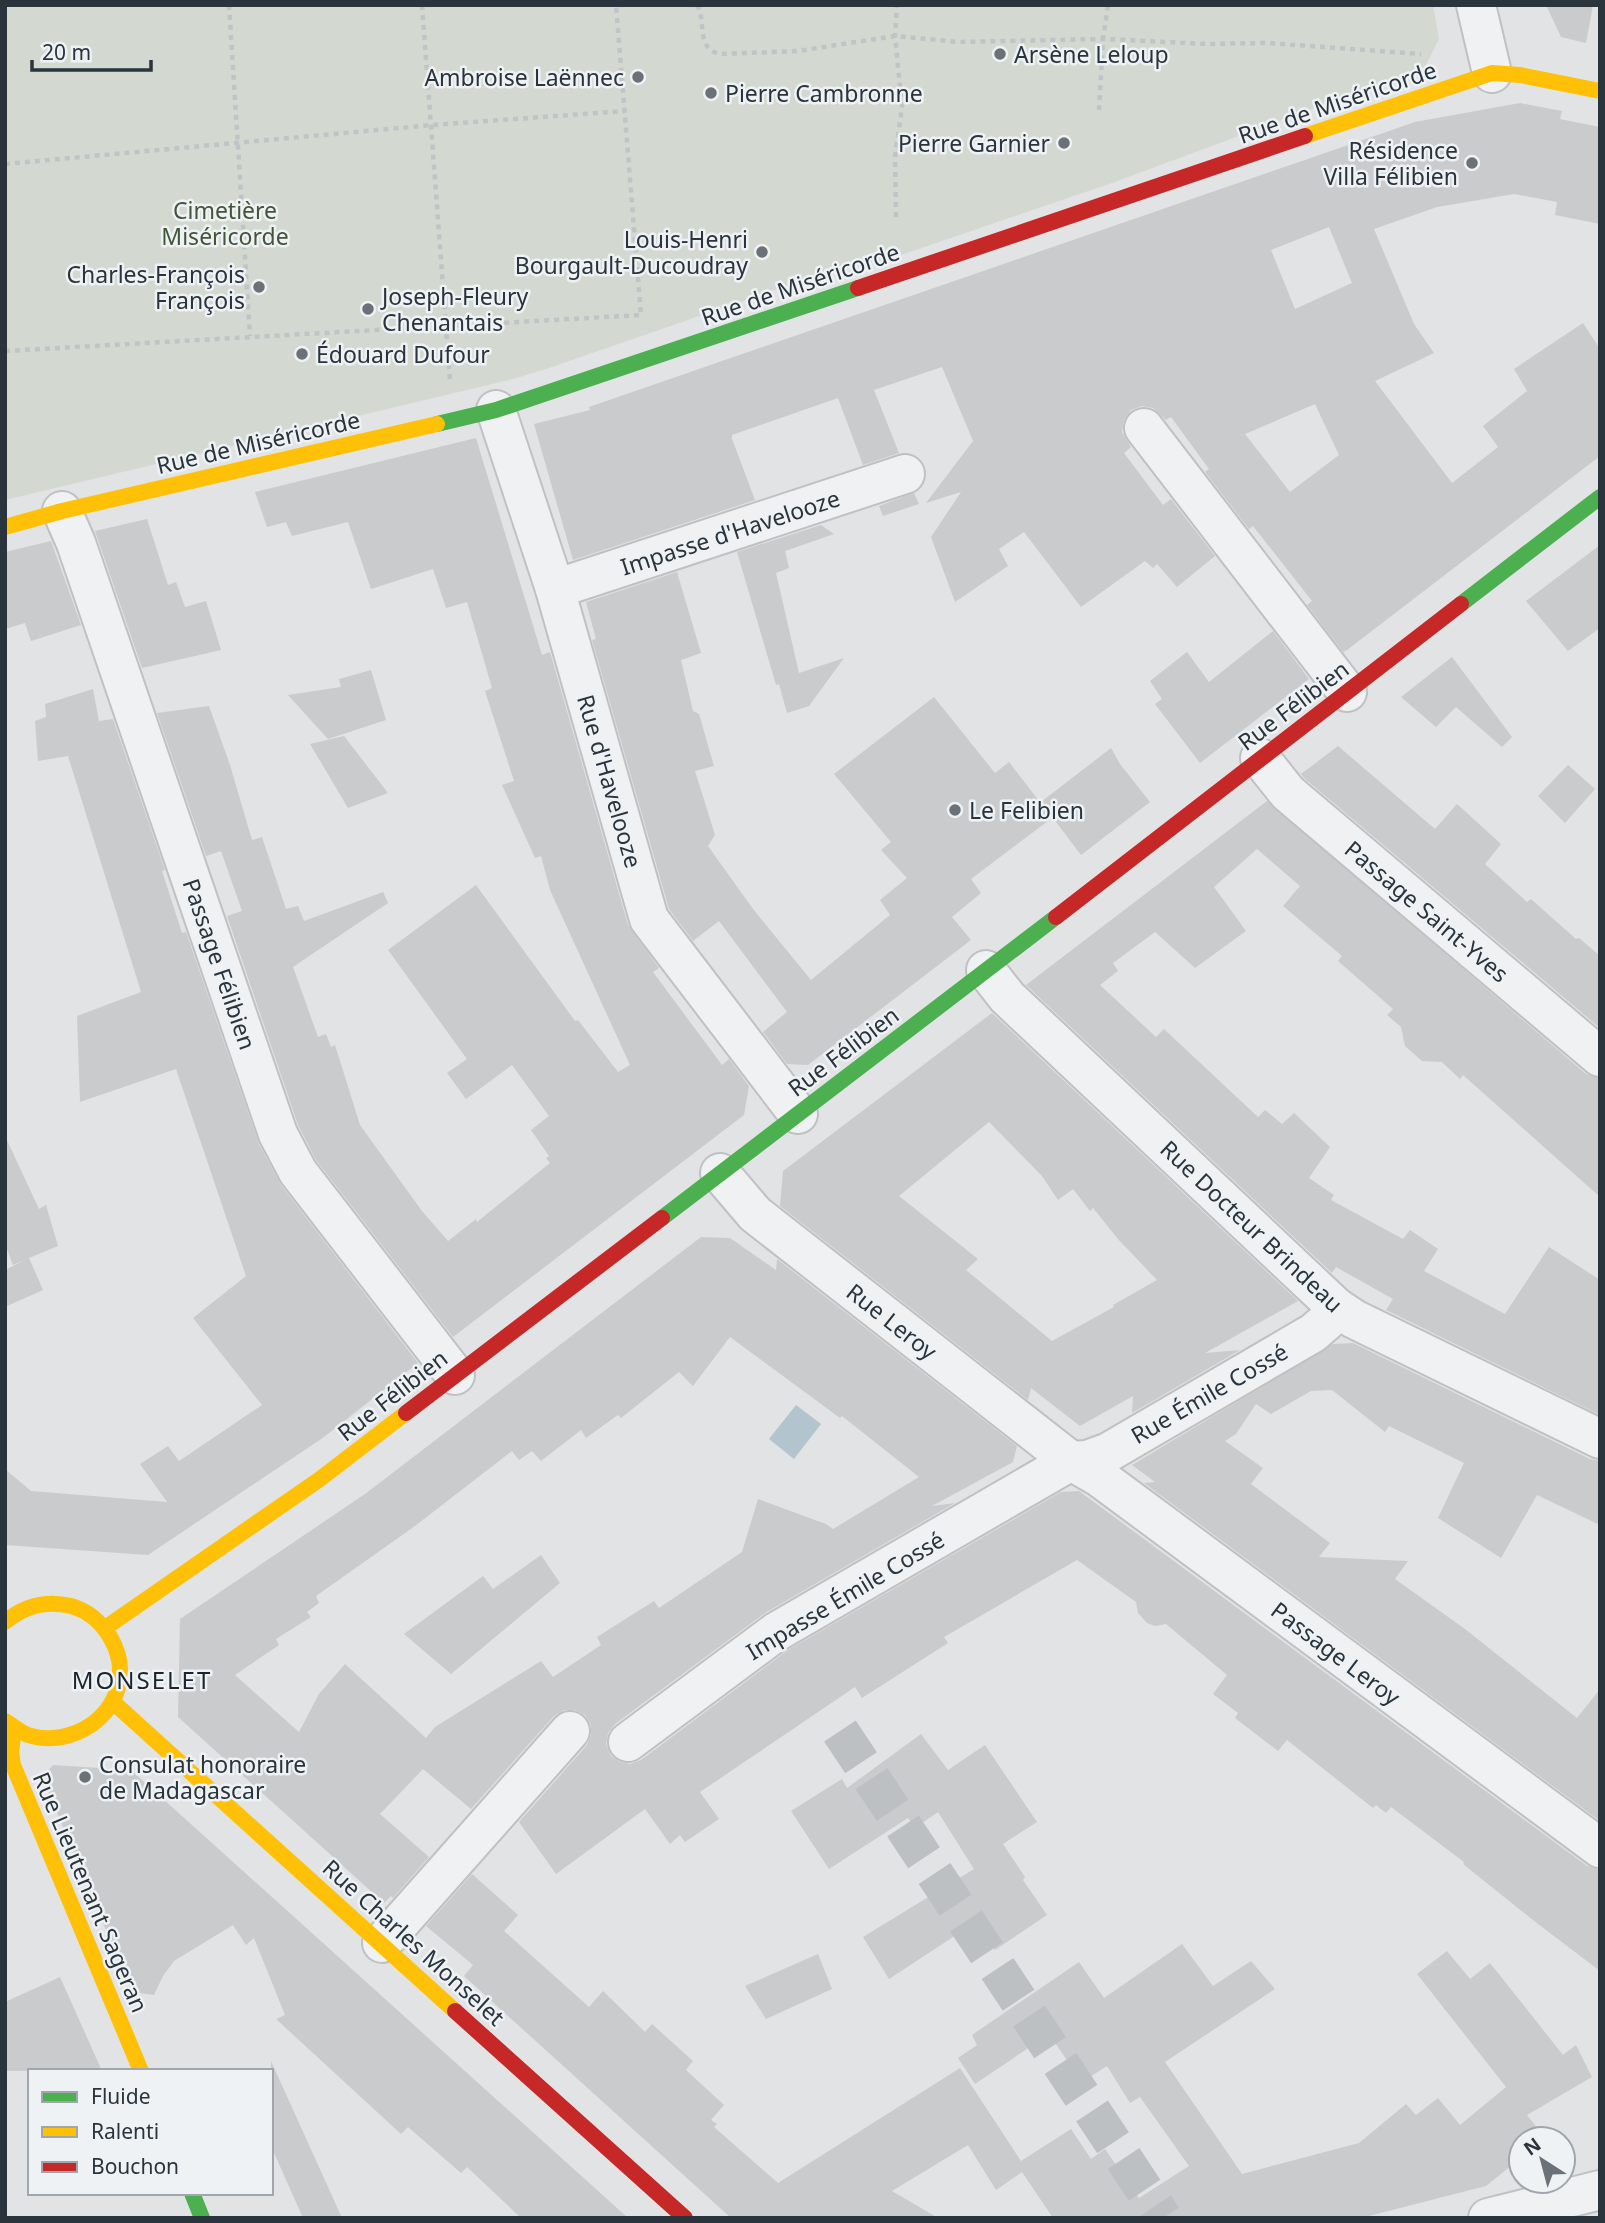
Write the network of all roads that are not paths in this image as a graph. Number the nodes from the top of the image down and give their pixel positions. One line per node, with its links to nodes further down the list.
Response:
1 (1476, 5): 2 (street)
2 (1476, 79): 3 (street, Rue de Miséricorde); 4 (street, Rue de Miséricorde)
3 (1600, 91)
4 (496, 410): 8 (street, Rue de Miséricorde); 10 (street, Rue d'Havelooze)
5 (1143, 428): 11 (street)
6 (905, 474): 10 (street, Impasse d'Havelooze)
7 (1600, 496): 11 (street, Rue Félibien)
8 (62, 511): 9 (street, Rue de Miséricorde); 18 (street, Passage Félibien)
9 (5, 527)
10 (555, 589): 15 (street, Rue d'Havelooze)
11 (1347, 692): 12 (street, Rue Félibien)
12 (1260, 758): 13 (street, Rue Félibien); 14 (street, Passage Saint-Yves)
13 (986, 970): 15 (street, Rue Félibien); 17 (street, Rue Docteur Brindeau)
14 (1600, 1057)
15 (798, 1114): 16 (street, Rue Félibien)
16 (720, 1173): 18 (street, Rue Félibien); 20 (street, Rue Leroy)
17 (1336, 1307): 19 (street, Rue Docteur Brindeau); 20 (street, Rue Émile Cossé)
18 (455, 1375): 22 (street, Rue Félibien)
19 (1600, 1439)
20 (1071, 1461): 26 (street, Impasse Émile Cossé); 27 (street, Passage Leroy)
21 (6, 1620): 22 (street)
22 (105, 1628): 23 (street)
23 (113, 1702): 24 (street); 28 (street, Rue Charles Monselet)
24 (9, 1724): 29 (street, Rue Lieutenant Sageran)
25 (570, 1731): 28 (street)
26 (628, 1742)
27 (1600, 1848)
28 (382, 1943): 33 (street, Rue Charles Monselet)
29 (140, 2069)
30 (1600, 2190): 34 (street)
31 (193, 2195): 32 (street)
32 (202, 2218)
33 (685, 2218)
34 (1488, 2218)

